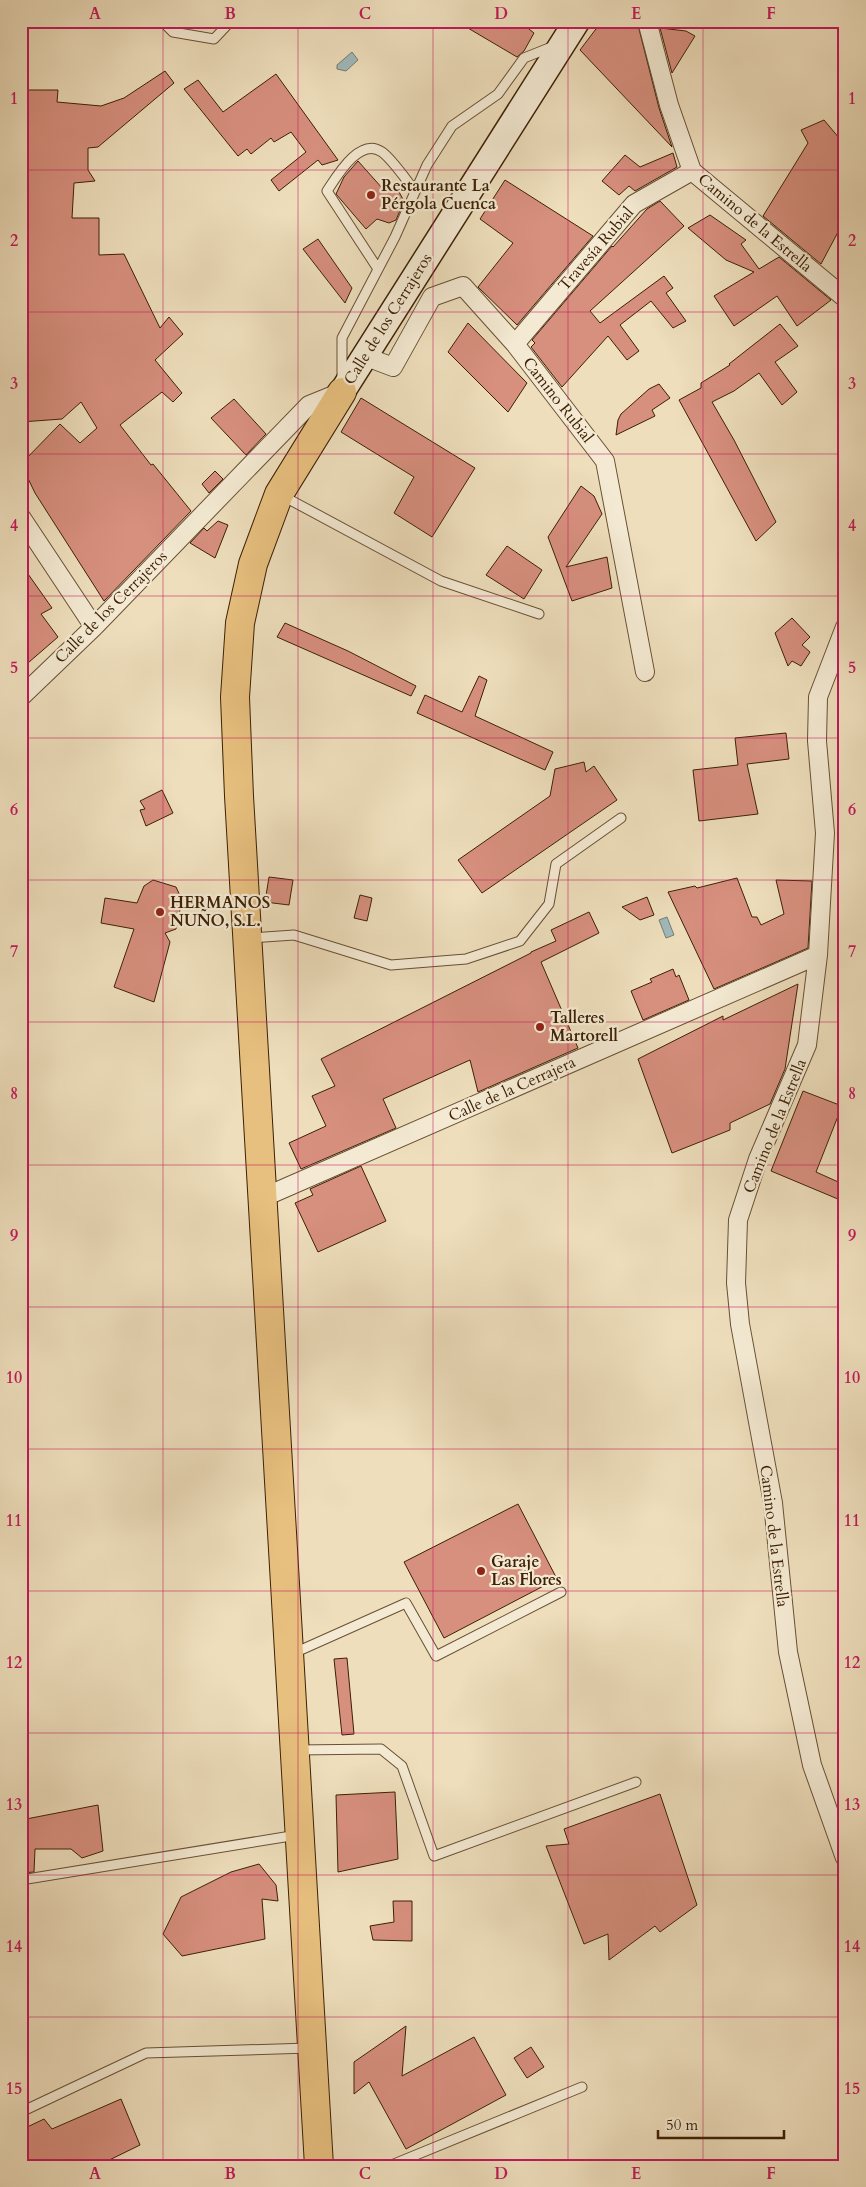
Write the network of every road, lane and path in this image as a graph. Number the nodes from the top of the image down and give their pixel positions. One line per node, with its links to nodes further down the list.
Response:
1 (162, 21): 2 (lane)
2 (231, 21)
3 (576, 21): 5 (main road, Calle de los Cerrajeros)
4 (647, 21): 6 (street, Camino de la Estrella)
5 (563, 42): 7 (lane); 11 (main road, Calle de los Cerrajeros)
6 (692, 171): 9 (street, Camino de la Estrella); 10 (street, Travesía Rubial)
7 (416, 191): 8 (lane); 8 (lane)
8 (378, 269): 12 (lane)
9 (845, 298)
10 (515, 344): 11 (street, Camino Rubial); 18 (street, Camino Rubial)
11 (364, 356): 12 (main road, Calle de los Cerrajeros)
12 (342, 392): 13 (highway); 16 (street, Calle de los Cerrajeros)
13 (280, 494): 15 (lane); 21 (highway)
14 (21, 517): 16 (street)
15 (539, 614)
16 (94, 627): 19 (street, Calle de los Cerrajeros)
17 (845, 627): 22 (street, Camino de la Estrella)
18 (645, 672)
19 (21, 697)
20 (621, 818): 21 (lane)
21 (247, 938): 23 (highway)
22 (818, 955): 23 (street, Calle de la Cerrajera); 29 (street, Camino de la Estrella)
23 (262, 1198): 25 (highway)
24 (561, 1592): 25 (lane)
25 (289, 1655): 26 (highway)
26 (294, 1750): 27 (lane); 28 (highway)
27 (636, 1782)
28 (299, 1834): 30 (lane); 31 (highway)
29 (845, 1858)
30 (21, 1880)
31 (312, 2048): 33 (lane); 34 (highway)
32 (582, 2087): 35 (lane)
33 (21, 2112)
34 (319, 2166)
35 (390, 2166)

